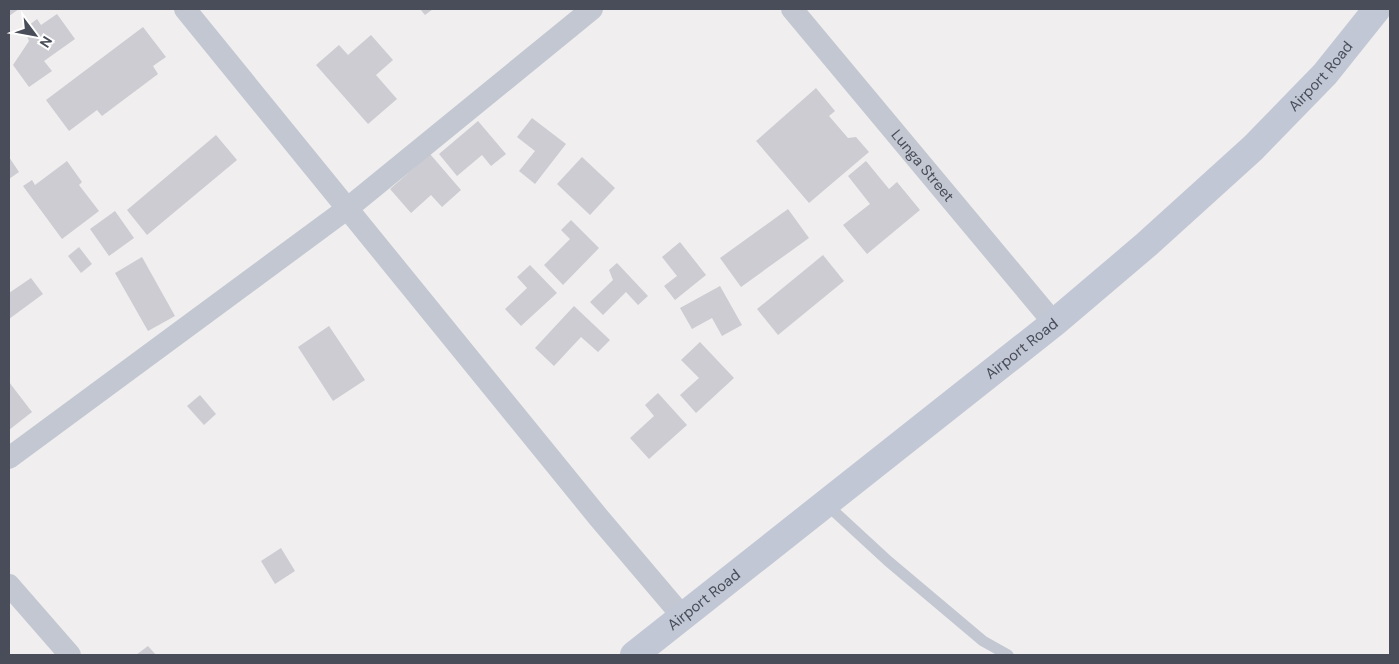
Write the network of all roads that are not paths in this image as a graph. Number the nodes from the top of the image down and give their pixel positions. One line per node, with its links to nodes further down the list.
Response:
1 (185, 9): 5 (street)
2 (592, 9): 5 (street)
3 (792, 9): 6 (street, Lunga Street)
4 (1377, 9): 6 (street, Airport Road)
5 (348, 208): 7 (street); 10 (street)
6 (1054, 323): 8 (street, Airport Road)
7 (9, 458)
8 (825, 503): 10 (street, Airport Road); 13 (lane)
9 (9, 586): 11 (street)
10 (683, 617): 12 (street, Airport Road)
11 (70, 655)
12 (634, 655)
13 (1008, 655)

